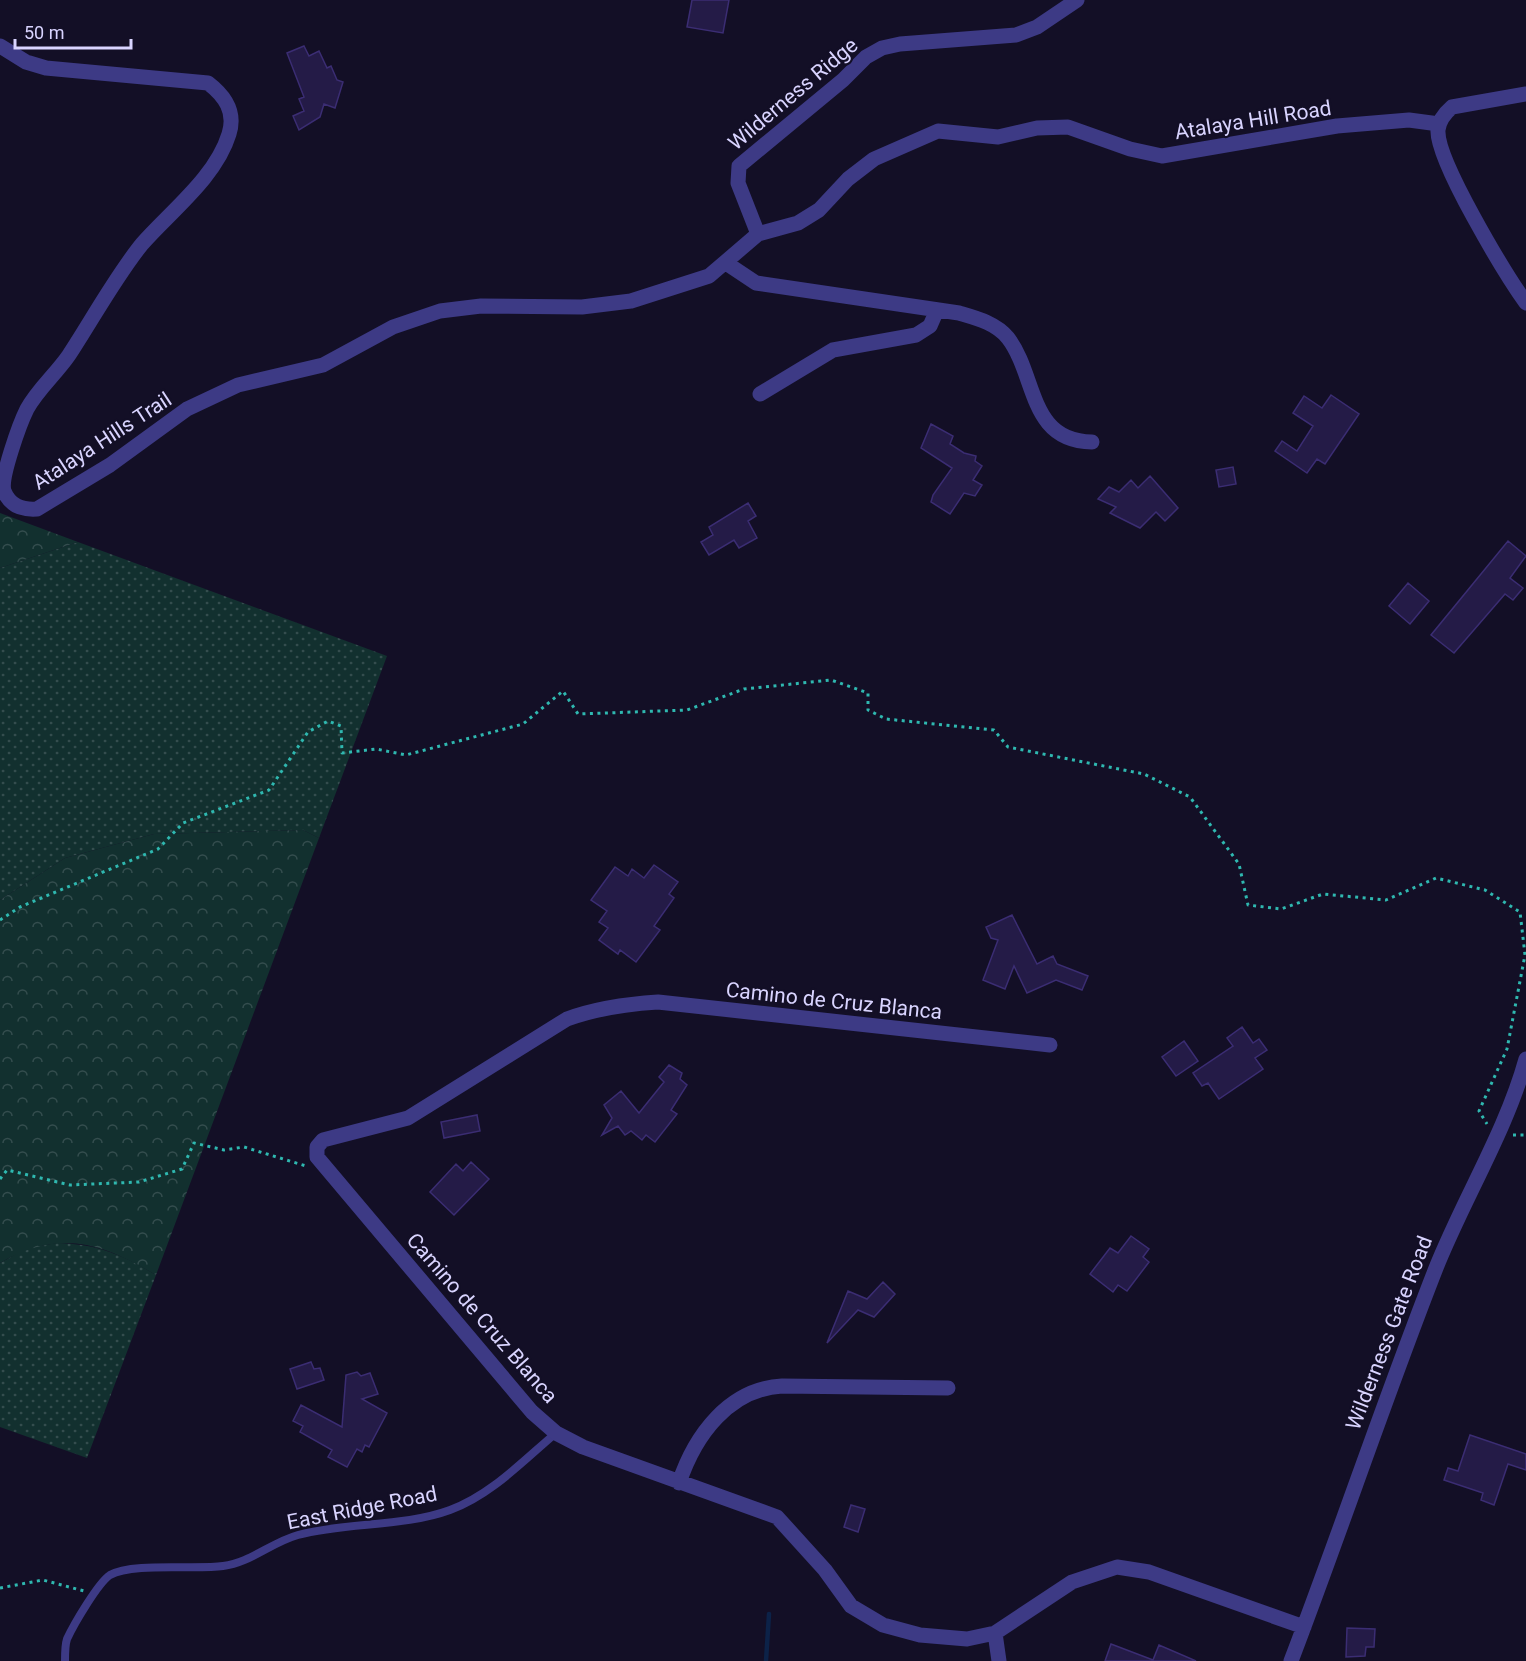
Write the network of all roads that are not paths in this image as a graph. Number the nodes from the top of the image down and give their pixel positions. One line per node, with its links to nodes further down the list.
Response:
1 (1077, 0): 5 (street, Wilderness Ridge)
2 (0, 46): 6 (street, Atalaya Hills Trail)
3 (1526, 94): 4 (street)
4 (1439, 124): 5 (street, Atalaya Hill Road); 7 (street)
5 (758, 234): 6 (street, Atalaya Hill Road)
6 (726, 263): 8 (street)
7 (1526, 303)
8 (937, 310): 9 (street); 10 (street)
9 (760, 394)
10 (1092, 442)
11 (1050, 1045): 14 (street, Camino de Cruz Blanca)
12 (1526, 1059): 16 (street, Wilderness Gate Road)
13 (948, 1388): 15 (street)
14 (556, 1433): 15 (street, Camino de Cruz Blanca); 18 (lane, East Ridge Road)
15 (679, 1483): 17 (street, Camino de Cruz Blanca)
16 (1304, 1627): 17 (street, Camino de Cruz Blanca); 20 (street)
17 (995, 1633): 19 (street)
18 (65, 1661)
19 (999, 1661)
20 (1291, 1661)

